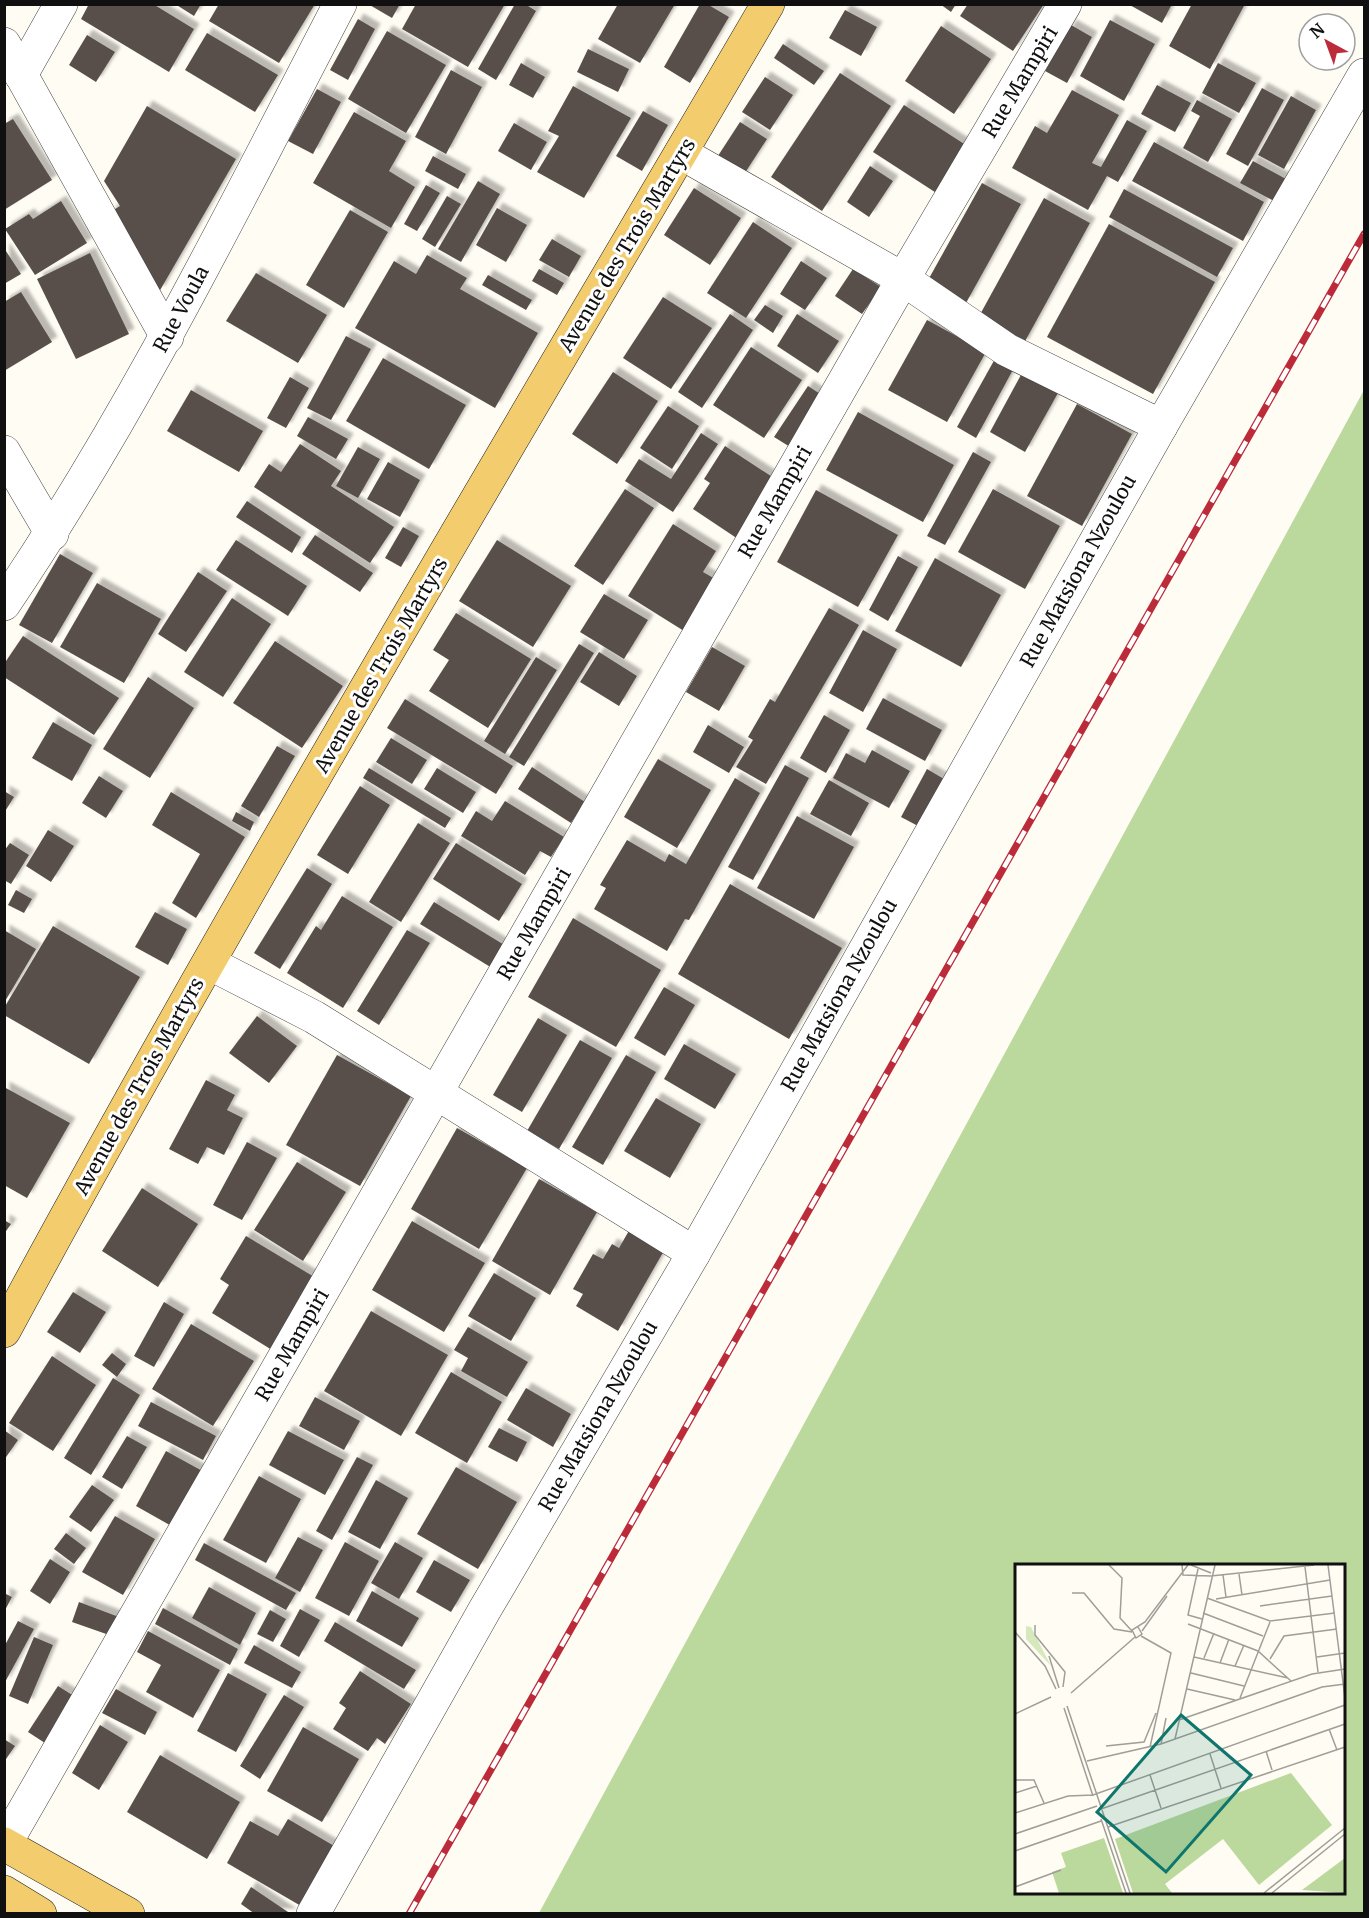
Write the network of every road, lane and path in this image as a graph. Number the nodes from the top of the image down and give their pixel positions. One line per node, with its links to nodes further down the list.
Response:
1 (61, 4): 6 (street)
2 (340, 4): 10 (street, Rue Voula)
3 (768, 4): 8 (main road, Avenue des Trois Martyrs)
4 (1065, 4): 9 (street, Rue Mampiri)
5 (4, 44): 6 (street)
6 (21, 75): 10 (street)
7 (1365, 75): 11 (street, Rue Matsiona Nzoulou)
8 (681, 153): 9 (street); 15 (main road, Avenue des Trois Martyrs)
9 (903, 279): 11 (street); 16 (street, Rue Mampiri)
10 (167, 337): 13 (street, Rue Voula)
11 (1161, 426): 17 (street, Rue Matsiona Nzoulou)
12 (4, 452): 13 (street)
13 (51, 534): 14 (street, Rue Voula)
14 (4, 604)
15 (209, 963): 16 (street); 18 (main road, Avenue des Trois Martyrs)
16 (436, 1094): 17 (street); 19 (street, Rue Mampiri)
17 (694, 1253): 23 (street, Rue Matsiona Nzoulou)
18 (4, 1331)
19 (5, 1844): 22 (main road)
20 (4, 1892): 21 (main road)
21 (40, 1914)
22 (128, 1914)
23 (313, 1914)

